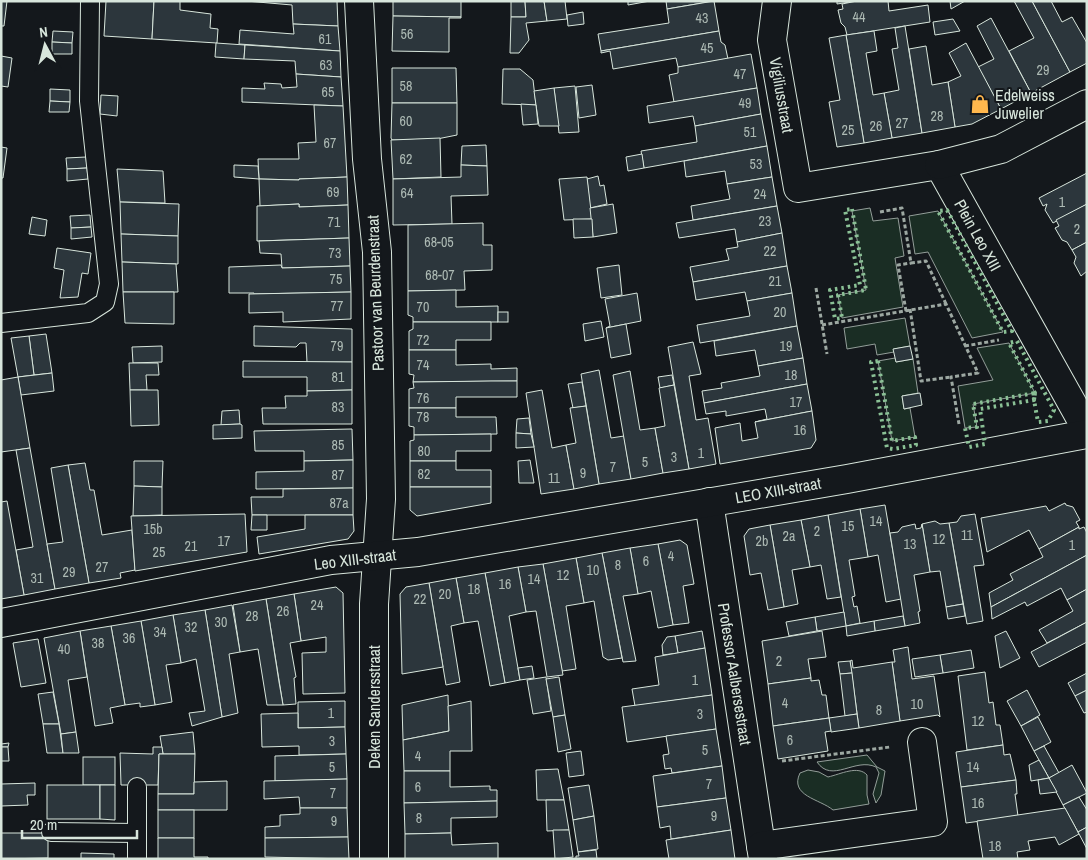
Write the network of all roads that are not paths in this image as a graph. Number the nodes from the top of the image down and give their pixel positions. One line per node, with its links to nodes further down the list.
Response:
1 (90, 1): 6 (lane)
2 (359, 1): 10 (street, Pastoor van Beurdenstraat)
3 (777, 1): 5 (street, Vigiliusstraat)
4 (1087, 104): 5 (street)
5 (939, 165): 7 (street, Plein Leo XIII)
6 (1, 323)
7 (1087, 430)
8 (1087, 434): 9 (street, LEO XIII-straat)
9 (709, 502): 10 (street, Leo XIII-straat); 16 (street, Professor Aalbersestraat)
10 (376, 555): 11 (street, Leo XIII-straat); 18 (street, Deken Sandersstraat)
11 (1, 623)
12 (922, 742): 16 (street, Professor Aalbersestraat)
13 (137, 787): 15 (lane)
14 (51, 832): 15 (lane)
15 (137, 833): 17 (lane)
16 (762, 852)
17 (136, 859)
18 (374, 859)

